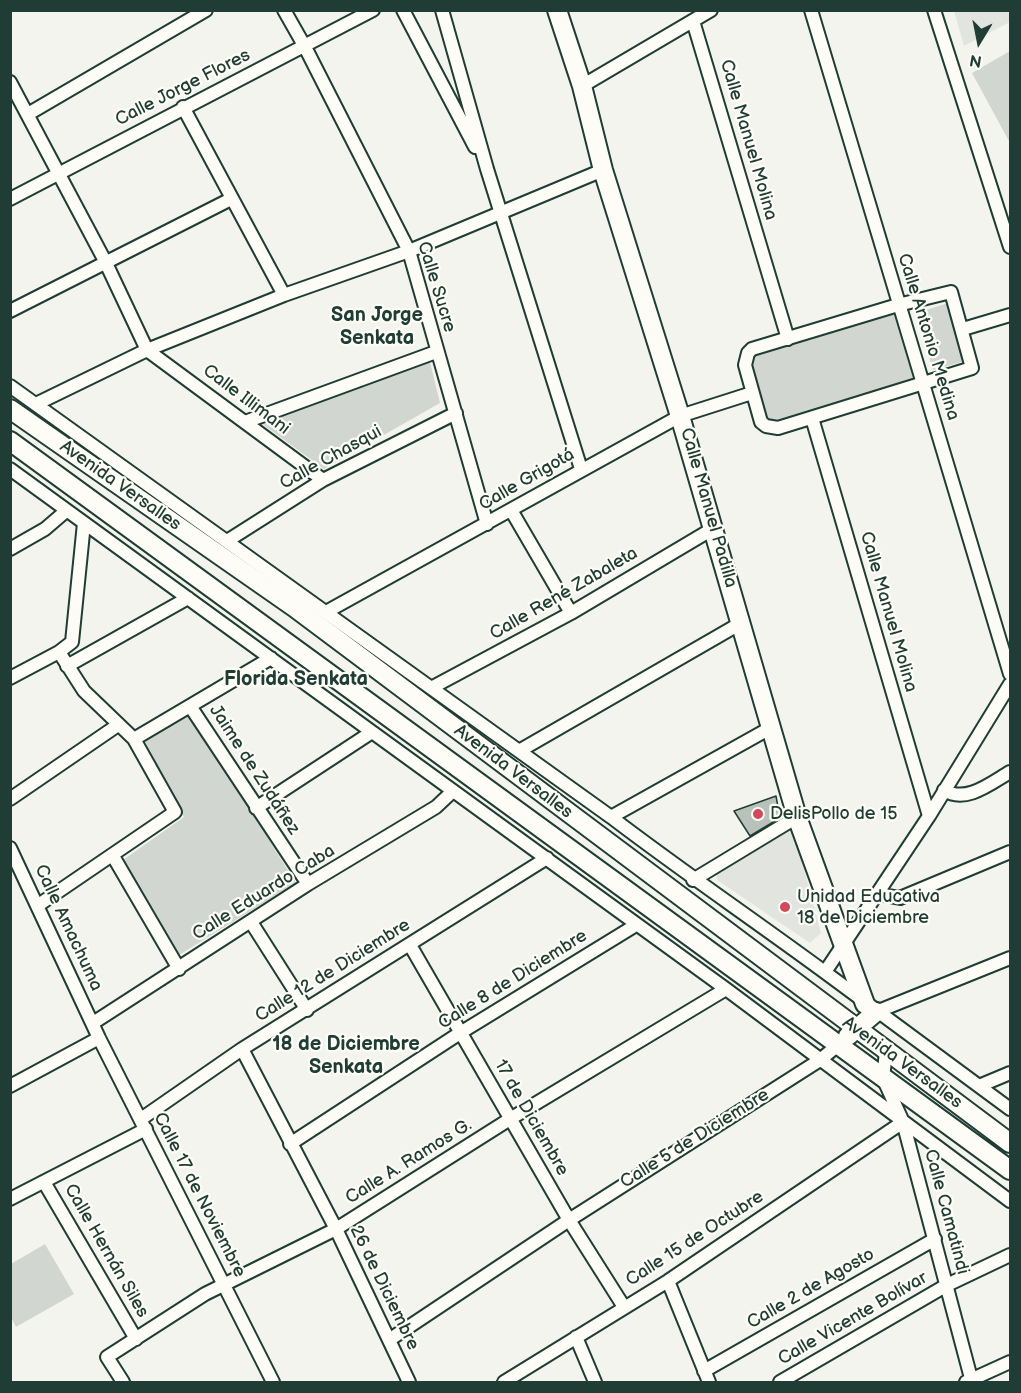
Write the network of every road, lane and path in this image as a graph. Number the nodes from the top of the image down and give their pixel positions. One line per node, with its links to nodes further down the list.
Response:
1 (206, 10): 16 (street)
2 (284, 10): 11 (street, Calle Sucre)
3 (373, 10): 11 (street, Calle Jorge Flores)
4 (403, 10): 17 (street)
5 (442, 10): 17 (street)
6 (557, 10): 13 (street, Calle Manuel Padilla)
7 (711, 10): 10 (street)
8 (810, 10): 28 (street, Calle Antonio Medina)
9 (934, 10): 23 (street)
10 (693, 21): 13 (street); 32 (street, Calle Manuel Molina)
11 (305, 47): 15 (street, Calle Jorge Flores); 25 (street, Calle Sucre)
12 (10, 82): 14 (street)
13 (582, 86): 18 (street, Calle Manuel Padilla)
14 (14, 99): 16 (street)
15 (183, 107): 19 (street, Calle Jorge Flores); 21 (street)
16 (28, 114): 19 (street)
17 (487, 169): 22 (street)
18 (603, 170): 22 (street); 41 (street, Calle Manuel Padilla)
19 (59, 172): 20 (street, Calle Jorge Flores); 26 (street)
20 (10, 199)
21 (231, 199): 26 (street); 27 (street)
22 (502, 212): 25 (street); 46 (street)
23 (1008, 232): 24 (street)
24 (1011, 247)
25 (409, 251): 27 (street); 34 (street, Calle Sucre)
26 (105, 261): 29 (street); 33 (street)
27 (284, 295): 33 (street)
28 (898, 305): 31 (street); 32 (street); 35 (street, Calle Antonio Medina)
29 (10, 311)
30 (1011, 315): 31 (street)
31 (963, 329): 35 (street)
32 (788, 339): 37 (street)
33 (147, 350): 38 (street); 43 (street, Calle Illimani)
34 (436, 351): 40 (street, Calle Sucre); 43 (street)
35 (923, 384): 42 (street); 62 (street, Calle Antonio Medina)
36 (10, 386): 38 (street, Avenida Versalles)
37 (752, 393): 41 (street, Calle Grigotá); 42 (street)
38 (36, 404): 53 (street, Avenida Versalles)
39 (10, 409): 99 (street, Avenida Versalles)
40 (456, 413): 47 (street, Calle Chasqui); 51 (street, Calle Sucre)
41 (680, 416): 46 (street, Calle Grigotá); 52 (street, Calle Manuel Padilla)
42 (812, 418): 77 (street, Calle Manuel Molina)
43 (245, 422): 47 (street, Calle Illimani)
44 (10, 441): 102 (street, Avenida Versalles)
45 (10, 469): 49 (street)
46 (581, 469): 48 (street, Calle Grigotá)
47 (323, 480): 53 (street, Calle Chasqui)
48 (511, 510): 51 (street, Calle Grigotá); 57 (street)
49 (66, 511): 50 (street); 54 (street)
50 (84, 523): 55 (street); 59 (street)
51 (487, 524): 56 (street, Calle Grigotá)
52 (714, 528): 57 (street, Calle René Zabaleta); 58 (street, Calle Manuel Padilla)
53 (227, 541): 56 (street, Avenida Versalles)
54 (10, 549)
55 (188, 598): 60 (street); 61 (street)
56 (326, 612): 65 (street, Avenida Versalles)
57 (571, 614): 65 (street, Calle René Zabaleta)
58 (741, 623): 68 (street, Calle Manuel Padilla); 71 (street)
59 (59, 652): 61 (street); 63 (street)
60 (271, 658): 66 (street); 69 (street)
61 (67, 666): 67 (street)
62 (1011, 674)
63 (10, 678)
64 (1011, 684): 73 (street)
65 (431, 688): 71 (street, Avenida Versalles)
66 (190, 706): 70 (street); 76 (street, Jaime de Zudáñez)
67 (118, 725): 70 (street); 75 (street)
68 (772, 727): 78 (street); 79 (street, Calle Manuel Padilla)
69 (372, 732): 74 (street); 76 (street)
70 (134, 739): 82 (street)
71 (519, 751): 78 (street, Avenida Versalles)
72 (1011, 772): 73 (street)
73 (944, 790): 77 (street)
74 (453, 791): 83 (street); 85 (street, Calle Eduardo Caba)
75 (10, 798)
76 (256, 808): 85 (street, Jaime de Zudáñez)
77 (929, 816): 86 (street)
78 (611, 817): 84 (street, Avenida Versalles)
79 (797, 817): 84 (street); 91 (street, Calle Manuel Padilla)
80 (10, 848): 87 (street, Calle Amachuma)
81 (1011, 852): 86 (street)
82 (113, 856): 87 (street); 93 (street)
83 (547, 858): 89 (street); 90 (street, Calle 12 de Diciembre)
84 (693, 880): 94 (street, Avenida Versalles)
85 (308, 884): 88 (street, Calle Eduardo Caba)
86 (878, 894): 91 (street)
87 (37, 906): 98 (street, Calle Amachuma)
88 (251, 922): 93 (street, Calle Eduardo Caba); 97 (street)
89 (636, 925): 95 (street); 100 (street, Calle 8 de Diciembre)
90 (410, 945): 97 (street, Calle 12 de Diciembre); 100 (street, 17 de Diciembre)
91 (844, 946): 94 (street); 96 (street, Calle Manuel Padilla)
92 (1011, 958): 96 (street, Calle 5 de Diciembre)
93 (179, 969): 98 (street, Calle Eduardo Caba)
94 (825, 972): 96 (street, Avenida Versalles)
95 (726, 989): 105 (street); 111 (street, Calle A. Ramos G.)
96 (871, 1008): 99 (street, Calle 5 de Diciembre); 109 (street, Avenida Versalles)
97 (307, 1010): 103 (street, Calle 12 de Diciembre)
98 (93, 1023): 101 (street, Calle 17 de Noviembre)
99 (856, 1029): 102 (street, Calle 5 de Diciembre); 104 (street, Avenida Versalles)
100 (460, 1033): 111 (street, 17 de Diciembre); 115 (street, Calle 8 de Diciembre)
101 (99, 1038): 108 (street); 113 (street, Calle 17 de Noviembre)
102 (838, 1045): 105 (street, Calle 5 de Diciembre); 107 (street, Avenida Versalles)
103 (242, 1049): 113 (street, Calle 12 de Diciembre); 115 (street, 26 de Diciembre)
104 (886, 1052): 107 (street); 114 (street, Avenida Versalles)
105 (820, 1060): 112 (street); 120 (street, Calle 5 de Diciembre)
106 (1011, 1073): 109 (street)
107 (883, 1078): 112 (street, Calle Camatindi); 116 (street, Avenida Versalles)
108 (10, 1086)
109 (979, 1086): 110 (street, Avenida Versalles)
110 (1011, 1109)
111 (510, 1119): 120 (street, 17 de Diciembre); 121 (street, Calle A. Ramos G.)
112 (903, 1122): 119 (street); 122 (street, Calle Camatindi); 124 (street, Calle 15 de Octubre)
113 (143, 1124): 117 (street, Calle 12 de Diciembre); 125 (street, Calle 17 de Noviembre)
114 (1011, 1143)
115 (290, 1144): 121 (street, 26 de Diciembre)
116 (1011, 1170)
117 (44, 1182): 118 (street, Calle 12 de Diciembre); 129 (street, Calle Hernán Siles)
118 (10, 1199)
119 (1011, 1201)
120 (569, 1220): 127 (street, 17 de Diciembre); 130 (street, Calle 5 de Diciembre)
121 (336, 1229): 125 (street, Calle A. Ramos G.); 130 (street, 26 de Diciembre)
122 (935, 1239): 126 (street, Calle Camatindi); 132 (street, Calle 2 de Agosto)
123 (1011, 1255): 126 (street, Calle Vicente Bolívar)
124 (668, 1281): 127 (street, Calle 15 de Octubre); 132 (street)
125 (225, 1285): 129 (street, Calle A. Ramos G.); 135 (street, Calle 17 de Noviembre)
126 (946, 1285): 133 (street, Calle Camatindi); 139 (street, Calle Vicente Bolívar)
127 (624, 1307): 128 (street, Calle 15 de Octubre)
128 (576, 1337): 137 (street, Calle 15 de Octubre); 138 (street)
129 (136, 1338): 134 (street, Calle A. Ramos G.)
130 (389, 1340): 136 (street, 26 de Diciembre)
131 (1011, 1362): 133 (street)
132 (707, 1377)
133 (970, 1382)
134 (123, 1383)
135 (273, 1383)
136 (409, 1383)
137 (504, 1383)
138 (595, 1383)
139 (780, 1383)

